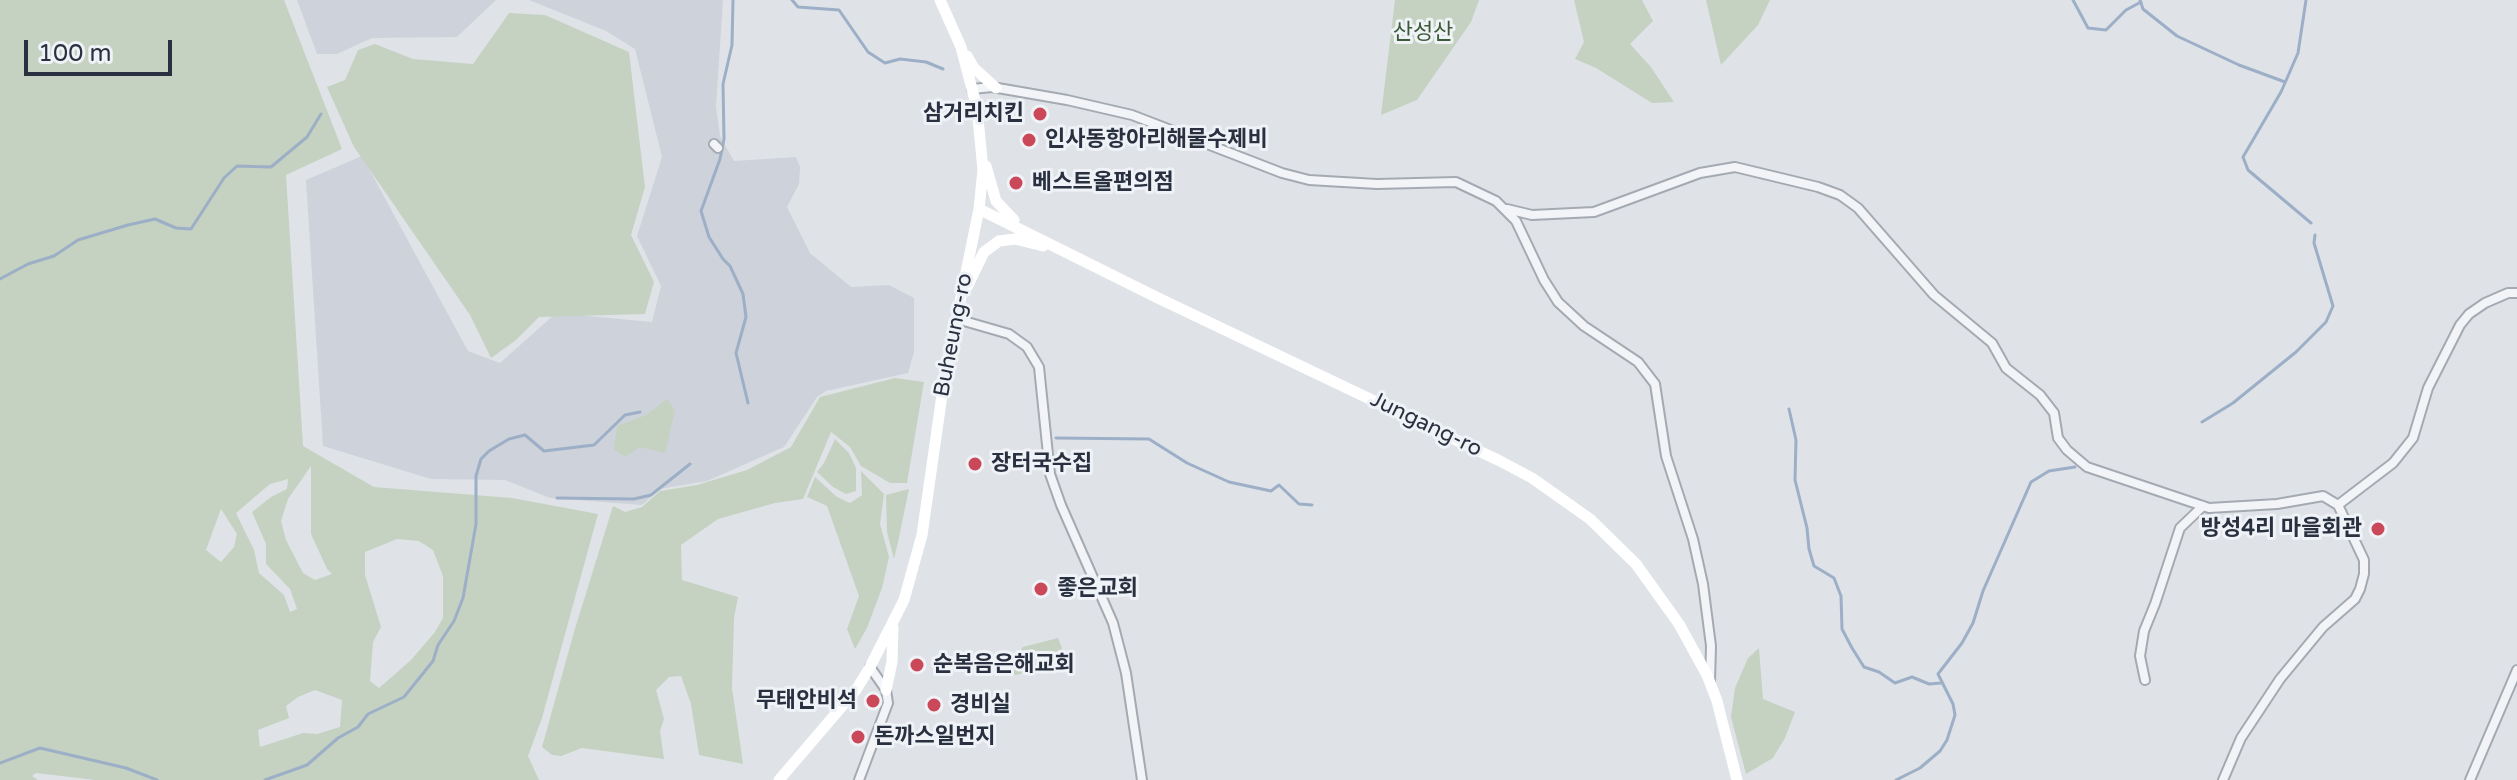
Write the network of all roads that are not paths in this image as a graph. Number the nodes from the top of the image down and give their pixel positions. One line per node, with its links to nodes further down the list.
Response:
1 (940, 0): 2 (main road, Buheung-ro)
2 (961, 47): 3 (main road); 4 (main road, Buheung-ro)
3 (996, 88): 4 (street); 7 (street)
4 (972, 89): 5 (main road, Buheung-ro)
5 (982, 151): 6 (main road, Buheung-ro); 8 (main road)
6 (979, 209): 8 (main road, Jungang-ro); 11 (main road, Buheung-ro)
7 (1505, 209): 14 (street); 19 (street)
8 (1044, 241): 9 (main road, Jungang-ro)
9 (1090, 264): 11 (main road); 19 (main road, Jungang-ro)
10 (2517, 293): 13 (street)
11 (960, 302): 12 (main road, Buheung-ro)
12 (957, 319): 15 (main road, Buheung-ro); 23 (street)
13 (2338, 505): 14 (street); 25 (street)
14 (2203, 506): 18 (street)
15 (893, 621): 16 (main road, Buheung-ro); 20 (main road)
16 (870, 667): 20 (street); 21 (main road, Buheung-ro)
17 (2517, 670): 26 (street)
18 (2145, 680)
19 (1710, 681): 24 (main road, Jungang-ro)
20 (886, 690): 22 (street)
21 (779, 780)
22 (859, 780)
23 (1142, 780)
24 (1737, 780)
25 (2223, 780)
26 (2470, 780)

